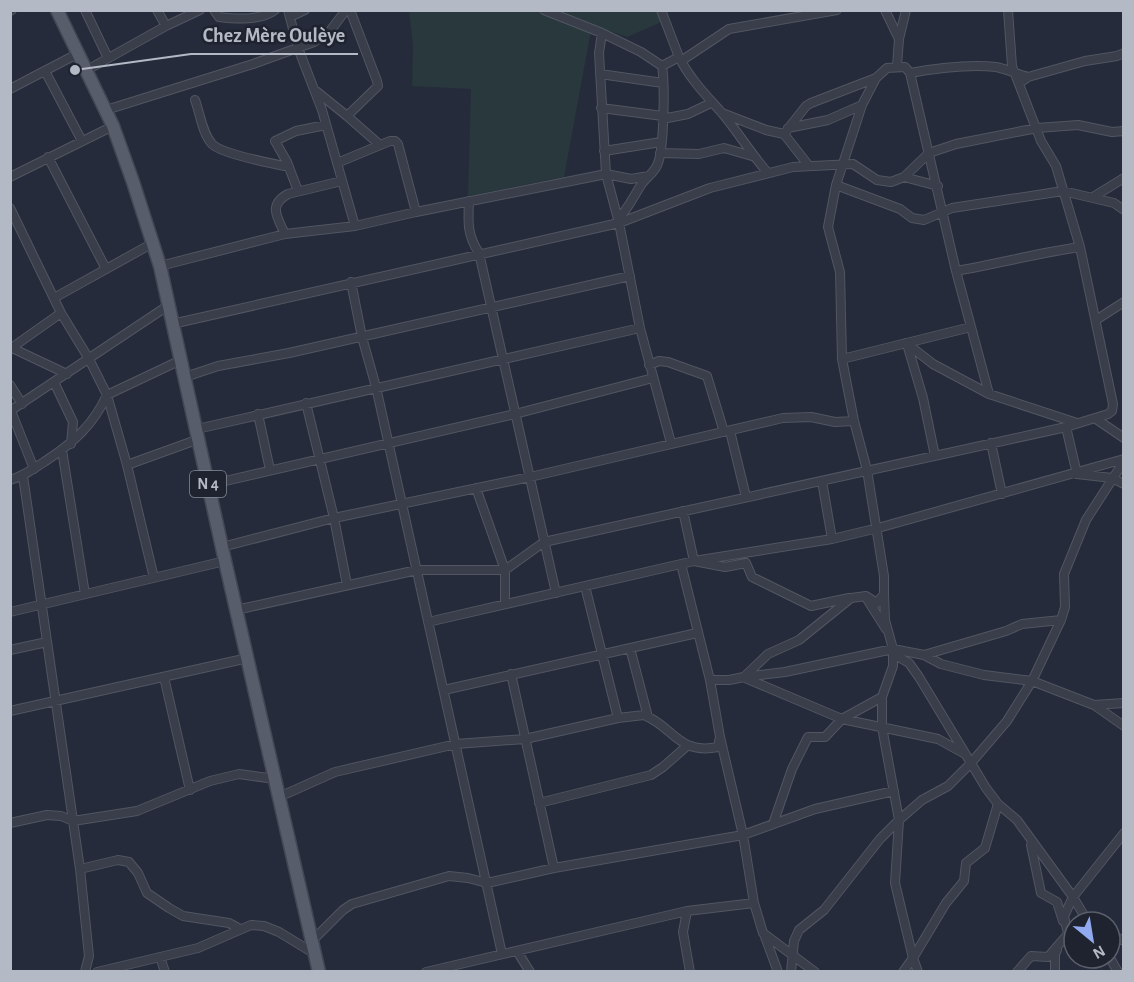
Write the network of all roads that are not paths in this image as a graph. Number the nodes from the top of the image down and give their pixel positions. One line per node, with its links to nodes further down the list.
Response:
1 (57, 10): 20 (main road, N 4)
2 (85, 10): 22 (street)
3 (157, 10): 16 (street)
4 (200, 10): 16 (street)
5 (214, 10): 6 (street)
6 (275, 10)
7 (305, 10): 15 (street)
8 (348, 10): 19 (street); 43 (street)
9 (544, 10): 17 (street)
10 (661, 10): 23 (street)
11 (837, 10): 23 (street)
12 (885, 10): 18 (street)
13 (906, 10): 18 (street)
14 (1008, 10): 29 (street)
15 (289, 14): 19 (street)
16 (166, 27): 22 (street)
17 (602, 33): 24 (street); 30 (street)
18 (899, 39): 25 (street)
19 (298, 48): 36 (street); 41 (street)
20 (79, 52): 26 (street); 27 (main road, N 4)
21 (1124, 53): 31 (street)
22 (108, 58): 27 (street)
23 (680, 59): 24 (street); 38 (street)
24 (662, 66): 33 (street)
25 (897, 66): 28 (street); 32 (street)
26 (45, 70): 35 (street); 51 (street)
27 (87, 70): 41 (main road, N 4)
28 (910, 73): 29 (street); 57 (street)
29 (1014, 73): 31 (street); 34 (street)
30 (600, 74): 33 (street); 40 (street)
31 (1028, 77): 34 (street)
32 (876, 78): 39 (street); 49 (street)
33 (663, 83): 44 (street)
34 (1018, 86): 47 (street)
35 (10, 89)
36 (314, 90): 43 (street); 45 (street)
37 (195, 100): 63 (street)
38 (711, 103): 42 (street); 44 (street)
39 (862, 105): 49 (street); 61 (street)
40 (601, 108): 44 (street); 55 (street)
41 (106, 110): 46 (main road, N 4)
42 (722, 113): 49 (street); 58 (street)
43 (347, 116): 54 (street)
44 (663, 118): 53 (street)
45 (326, 125): 60 (street); 63 (street)
46 (113, 126): 51 (street); 85 (main road, N 4)
47 (1036, 128): 48 (street); 50 (street); 52 (street)
48 (1027, 130): 52 (street); 57 (street)
49 (786, 131): 62 (street)
50 (1124, 131)
51 (82, 141): 59 (street)
52 (1041, 141): 74 (street)
53 (661, 142): 55 (street); 56 (street)
54 (380, 145): 60 (street); 81 (street)
55 (604, 151): 65 (street)
56 (660, 153): 58 (street); 66 (street)
57 (929, 153): 68 (street); 72 (street)
58 (752, 156): 64 (street)
59 (48, 158): 67 (street); 89 (street)
60 (336, 163): 70 (street)
61 (843, 164): 62 (street); 68 (street); 71 (street)
62 (809, 166): 64 (street)
63 (289, 167): 73 (street)
64 (768, 173): 82 (street)
65 (606, 174): 66 (street); 76 (street); 82 (street)
66 (649, 176): 82 (street)
67 (10, 177)
68 (904, 177): 72 (street)
69 (1124, 178): 75 (street)
70 (342, 181): 73 (street); 83 (street)
71 (837, 185): 80 (street); 107 (street)
72 (938, 189): 78 (street); 80 (street)
73 (298, 191): 84 (street)
74 (1063, 191): 75 (street); 78 (street); 86 (street)
75 (1093, 197): 79 (street)
76 (469, 201): 81 (street); 87 (street)
77 (10, 208): 93 (street)
78 (952, 208): 80 (street)
79 (1124, 210)
80 (942, 211): 90 (street)
81 (416, 212): 83 (street)
82 (618, 221): 87 (street); 91 (street)
83 (355, 226): 84 (street)
84 (285, 234): 88 (street)
85 (153, 243): 88 (main road, N 4); 89 (street)
86 (1080, 247): 90 (street); 98 (street)
87 (479, 253): 92 (street); 96 (street)
88 (160, 266): 95 (main road, N 4)
89 (106, 269): 93 (street)
90 (956, 271): 100 (street)
91 (630, 276): 96 (street); 101 (street)
92 (351, 282): 99 (street); 102 (street)
93 (54, 298): 97 (street)
94 (1124, 302): 98 (street)
95 (169, 305): 99 (main road, N 4); 105 (street)
96 (491, 306): 102 (street); 106 (street)
97 (61, 313): 104 (street); 105 (street)
98 (1096, 320): 123 (street)
99 (172, 324): 108 (main road, N 4)
100 (971, 327): 103 (street); 116 (street)
101 (640, 328): 106 (street); 109 (street)
102 (362, 337): 111 (street); 115 (street)
103 (906, 343): 107 (street); 116 (street); 137 (street)
104 (11, 348): 110 (street)
105 (89, 358): 110 (street); 117 (street)
106 (503, 359): 115 (street); 122 (street)
107 (842, 359): 125 (street)
108 (181, 360): 111 (main road, N 4); 117 (street)
109 (649, 365): 112 (street); 129 (street)
110 (67, 374): 113 (street)
111 (185, 377): 130 (main road, N 4)
112 (653, 378): 122 (street); 133 (street)
113 (54, 382): 119 (street); 135 (street)
114 (10, 385): 119 (street)
115 (376, 387): 118 (street); 132 (street)
116 (989, 394): 126 (street)
117 (107, 395): 135 (street); 140 (street)
118 (306, 403): 121 (street); 138 (street)
119 (22, 404): 120 (street)
120 (11, 411): 141 (street)
121 (258, 414): 130 (street); 142 (street)
122 (515, 414): 132 (street); 146 (street)
123 (1108, 414): 124 (street); 128 (street)
124 (1096, 419): 126 (street); 128 (street)
125 (854, 421): 129 (street); 143 (street)
126 (1078, 423): 127 (street)
127 (1066, 427): 134 (street); 144 (street)
128 (1110, 429): 131 (street)
129 (727, 431): 133 (street); 154 (street)
130 (198, 434): 140 (street); 151 (main road, N 4)
131 (1124, 438)
132 (389, 443): 138 (street); 155 (street)
133 (671, 443): 146 (street)
134 (991, 443): 137 (street); 153 (street)
135 (70, 444): 136 (street)
136 (62, 450): 141 (street); 171 (street)
137 (935, 456): 143 (street)
138 (320, 458): 142 (street); 157 (street)
139 (1124, 460): 144 (street); 147 (street)
140 (127, 465): 167 (street)
141 (34, 469): 145 (street)
142 (270, 470): 151 (street)
143 (867, 470): 149 (street); 158 (street)
144 (1077, 474): 147 (street); 153 (street)
145 (23, 476): 148 (street); 175 (street)
146 (530, 477): 152 (street); 160 (street)
147 (1112, 478): 150 (street); 178 (street)
148 (10, 480)
149 (822, 480): 154 (street); 159 (street)
150 (1124, 484)
151 (208, 485): 161 (main road, N 4)
152 (476, 488): 155 (street); 166 (street)
153 (1002, 494): 158 (street)
154 (746, 497): 156 (street)
155 (401, 504): 157 (street); 165 (street)
156 (683, 511): 160 (street); 163 (street)
157 (334, 518): 161 (street); 168 (street)
158 (878, 528): 159 (street); 172 (street)
159 (832, 538): 163 (street)
160 (544, 542): 166 (street); 170 (street)
161 (222, 547): 162 (main road, N 4)
162 (225, 561): 167 (street); 176 (main road, N 4)
163 (694, 561): 164 (street); 173 (street)
164 (681, 564): 169 (street); 180 (street)
165 (417, 570): 166 (street); 168 (street); 179 (street)
166 (505, 570): 174 (street)
167 (154, 578): 171 (street)
168 (347, 585): 176 (street)
169 (585, 586): 170 (street); 186 (street)
170 (556, 593): 174 (street)
171 (85, 594): 175 (street)
172 (884, 594): 173 (street); 181 (street)
173 (850, 598): 181 (street); 191 (street)
174 (505, 604): 179 (street)
175 (41, 605): 177 (street); 182 (street)
176 (236, 610): 188 (main road, N 4)
177 (10, 612)
178 (1061, 620): 187 (street); 193 (street)
179 (428, 622): 194 (street)
180 (697, 633): 183 (street); 192 (street)
181 (890, 635): 185 (street)
182 (47, 642): 184 (street); 196 (street)
183 (630, 648): 186 (street); 200 (street)
184 (10, 650)
185 (893, 651): 187 (street); 191 (street); 195 (street); 209 (street)
186 (602, 654): 189 (street); 201 (street)
187 (924, 655): 193 (street)
188 (248, 658): 190 (street); 211 (main road, N 4)
189 (511, 675): 194 (street); 206 (street)
190 (164, 677): 196 (street); 212 (street)
191 (744, 677): 192 (street); 202 (street)
192 (710, 680): 205 (street)
193 (1032, 681): 198 (street); 210 (street)
194 (444, 690): 207 (street)
195 (882, 696): 202 (street); 204 (street)
196 (55, 701): 199 (street); 218 (street)
197 (1124, 703): 198 (street)
198 (1094, 705): 203 (street)
199 (10, 711)
200 (648, 717): 201 (street); 208 (street)
201 (618, 718): 206 (street)
202 (842, 719): 204 (street); 220 (street)
203 (1124, 726)
204 (882, 727): 209 (street); 213 (street)
205 (720, 737): 208 (street); 222 (street)
206 (525, 739): 207 (street); 215 (street)
207 (456, 744): 214 (street); 226 (street)
208 (687, 746): 215 (street)
209 (965, 755): 210 (street)
210 (971, 763): 216 (street); 217 (street)
211 (275, 779): 212 (street); 214 (main road, N 4)
212 (190, 790): 218 (street)
213 (894, 790): 217 (street); 220 (street)
214 (279, 797): 235 (main road, N 4)
215 (539, 803): 224 (street)
216 (998, 804): 223 (street); 243 (street)
217 (899, 820): 241 (street); 243 (street)
218 (73, 821): 219 (street); 225 (street)
219 (10, 823)
220 (773, 824): 222 (street)
221 (1123, 834): 227 (street)
222 (743, 835): 224 (street); 228 (street)
223 (1029, 839): 227 (street); 232 (street)
224 (554, 868): 226 (street)
225 (80, 869): 233 (street); 245 (street)
226 (487, 883): 235 (street); 240 (street)
227 (1073, 897): 229 (street); 230 (street)
228 (754, 903): 231 (street); 234 (street)
229 (1067, 910)
230 (1080, 910)
231 (687, 912): 238 (street); 250 (street)
232 (1062, 917)
233 (240, 929): 239 (street); 242 (street)
234 (763, 933): 241 (street); 251 (street)
235 (312, 941): 239 (main road, N 4)
236 (1062, 941): 256 (street)
237 (1062, 943): 257 (street)
238 (518, 951): 240 (street); 249 (street)
239 (315, 954): 244 (main road, N 4)
240 (502, 954): 248 (street)
241 (793, 955): 252 (street); 253 (street)
242 (160, 957): 246 (street); 247 (street)
243 (913, 958): 254 (street); 255 (street)
244 (320, 970)
245 (85, 972)
246 (97, 972)
247 (165, 972)
248 (426, 972)
249 (530, 972)
250 (690, 972)
251 (778, 972)
252 (791, 972)
253 (815, 972)
254 (903, 972)
255 (918, 972)
256 (1017, 972)
257 (1055, 972)

